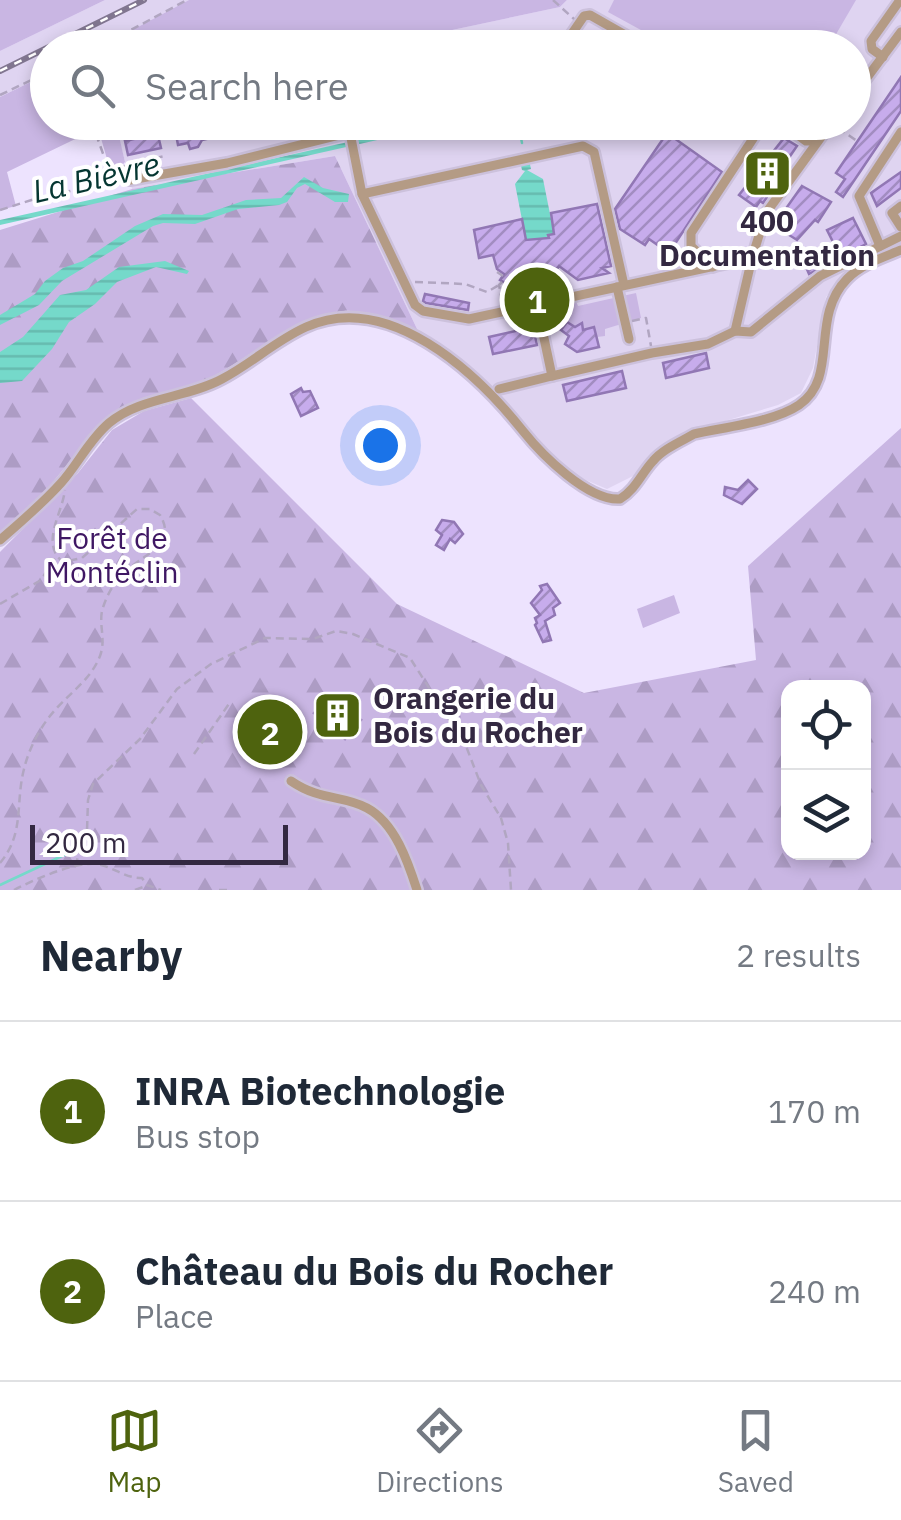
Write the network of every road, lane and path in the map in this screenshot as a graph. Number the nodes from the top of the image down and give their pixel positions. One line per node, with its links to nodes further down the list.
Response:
1 (187, 0): 5 (path)
2 (554, 0): 4 (path)
3 (900, 0): 9 (street)
4 (578, 23): 6 (street); 7 (street)
5 (131, 30)
6 (574, 30)
7 (616, 30)
8 (901, 32): 9 (street)
9 (883, 57): 10 (street)
10 (871, 73)
11 (30, 80): 12 (path)
12 (0, 94)
13 (900, 138): 28 (street)
14 (98, 140): 21 (path)
15 (346, 140): 22 (street)
16 (351, 140): 23 (street)
17 (752, 140): 31 (street)
18 (803, 140): 19 (street)
19 (818, 142): 30 (street)
20 (165, 156): 21 (path)
21 (111, 180): 22 (path); 25 (path)
22 (130, 180)
23 (362, 194): 34 (street); 36 (street)
24 (901, 206): 26 (street)
25 (0, 210)
26 (901, 227)
27 (901, 236): 28 (street)
28 (880, 246): 42 (street)
29 (901, 250): 48 (street)
30 (752, 258): 31 (street); 40 (street)
31 (713, 266): 36 (street)
32 (497, 272): 33 (path)
33 (503, 276)
34 (404, 281): 39 (street); 39 (path)
35 (535, 282): 37 (path)
36 (621, 286): 38 (street); 41 (street)
37 (522, 302)
38 (537, 305): 39 (street); 46 (street)
39 (504, 312)
40 (739, 317): 42 (street); 43 (street)
41 (625, 322): 44 (street); 45 (path)
42 (759, 328): 43 (street)
43 (735, 331): 45 (street)
44 (629, 339)
45 (652, 352): 46 (street)
46 (552, 376): 47 (street)
47 (499, 389)
48 (62, 482): 49 (street); 50 (path)
49 (0, 540)
50 (56, 556): 51 (path); 55 (path)
51 (0, 604)
52 (232, 700): 53 (path)
53 (194, 754)
54 (291, 780): 63 (street)
55 (0, 864)
56 (75, 866): 57 (path); 58 (path); 64 (path)
57 (147, 885): 59 (path); 60 (path)
58 (14, 890)
59 (134, 890)
60 (162, 890)
61 (219, 890): 62 (path)
62 (229, 890)
63 (418, 890)
64 (511, 890)

